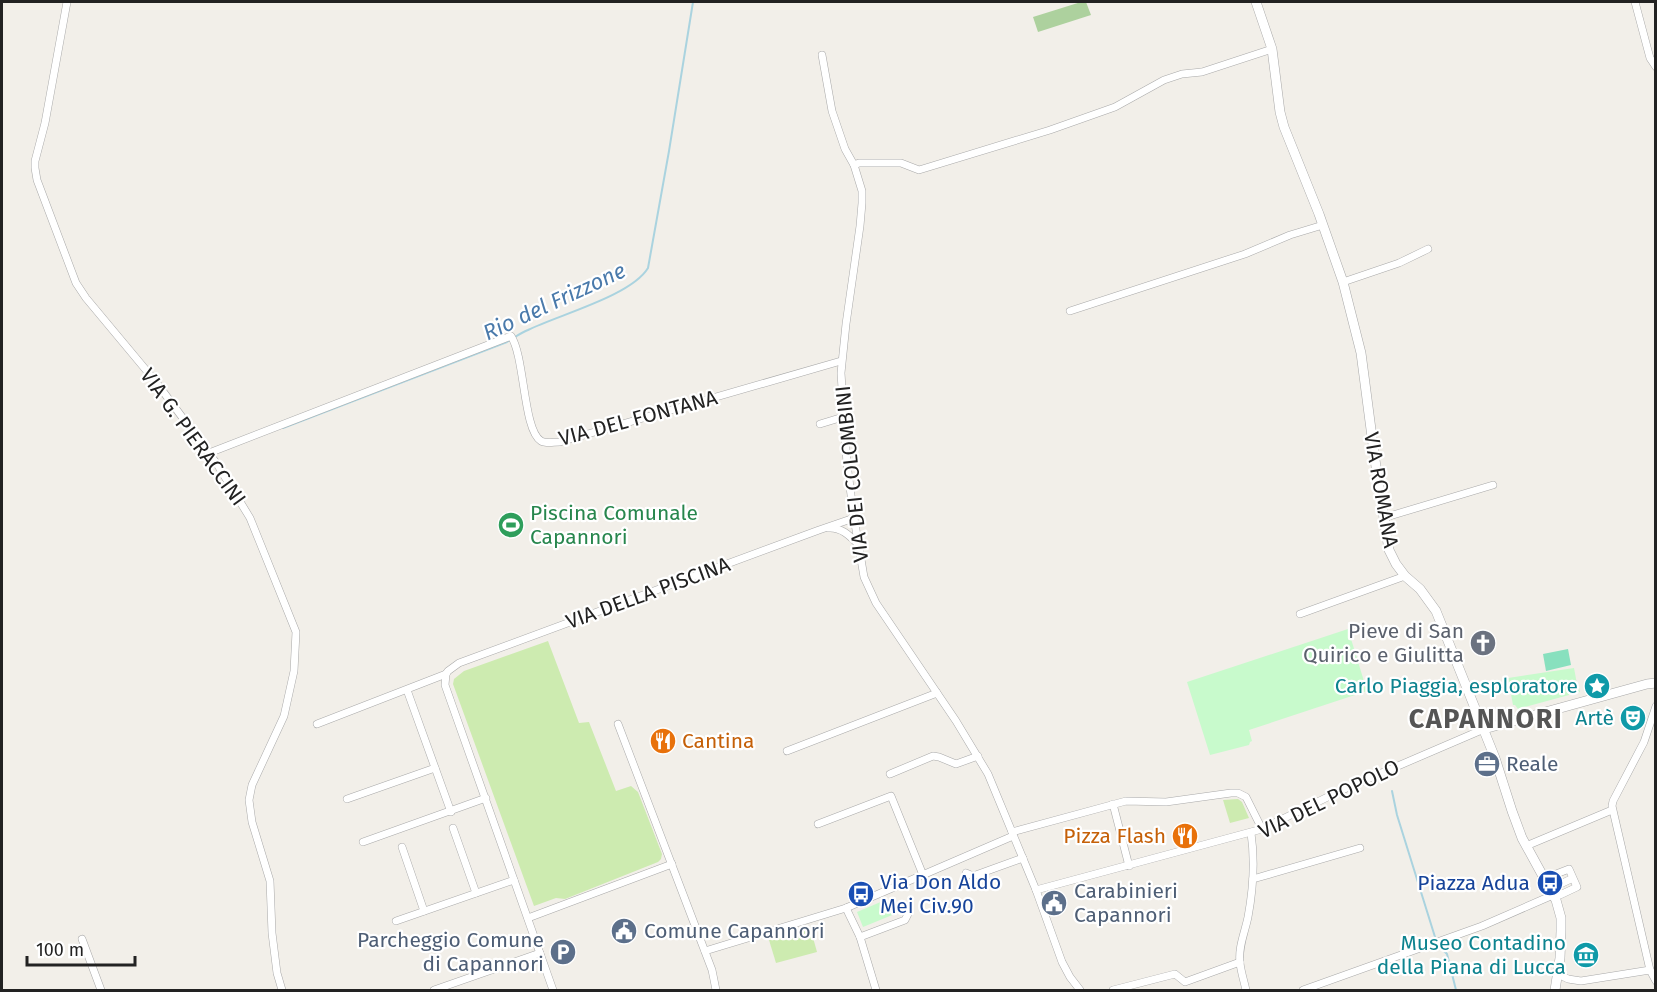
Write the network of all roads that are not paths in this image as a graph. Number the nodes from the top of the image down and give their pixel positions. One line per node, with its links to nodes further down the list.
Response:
1 (67, 2): 15 (street, VIA G. PIERACCINI)
2 (1256, 2): 4 (street, VIA ROMANA)
3 (1635, 2): 6 (street)
4 (1272, 49): 7 (street); 8 (street, VIA ROMANA)
5 (822, 55): 7 (street, VIA DEI COLOMBINI)
6 (1656, 67)
7 (854, 165): 12 (street, VIA DEI COLOMBINI)
8 (1323, 225): 10 (street, VIA ROMANA); 11 (street)
9 (1428, 249): 10 (street)
10 (1342, 282): 18 (street, VIA ROMANA)
11 (1070, 311)
12 (841, 361): 13 (street, VIA DEI COLOMBINI); 15 (street, VIA DEL FONTANA)
13 (843, 417): 14 (street); 17 (street, VIA DEI COLOMBINI)
14 (820, 424)
15 (209, 453): 74 (street, VIA G. PIERACCINI)
16 (1492, 485): 18 (street)
17 (854, 518): 19 (street, VIA DELLA PISCINA); 20 (street, VIA DEI COLOMBINI)
18 (1383, 518): 21 (street, VIA ROMANA)
19 (819, 530): 20 (street); 23 (street, VIA DELLA PISCINA)
20 (858, 544): 26 (street, VIA DEI COLOMBINI)
21 (1405, 576): 22 (street); 30 (street, VIA ROMANA)
22 (1300, 614)
23 (446, 674): 25 (street, VIA DELLA PISCINA); 35 (street)
24 (1656, 683): 30 (street)
25 (407, 690): 28 (street, VIA DELLA PISCINA); 33 (street)
26 (937, 693): 31 (street); 32 (street, VIA DEI COLOMBINI)
27 (1656, 706): 38 (street)
28 (317, 724)
29 (618, 724): 50 (street)
30 (1484, 729): 42 (street, VIA DEL POPOLO); 46 (street, VIA ROMANA)
31 (787, 751)
32 (978, 756): 34 (street); 44 (street, VIA DEI COLOMBINI)
33 (435, 768): 36 (street); 39 (street)
34 (890, 774)
35 (486, 798): 39 (street); 56 (street)
36 (347, 799)
37 (1113, 804): 42 (street); 44 (street); 51 (street)
38 (1612, 810): 46 (street); 70 (street)
39 (451, 812): 45 (street)
40 (818, 824): 53 (street)
41 (453, 828): 59 (street)
42 (1262, 830): 43 (street, VIA DEL POPOLO)
43 (1251, 833): 51 (street); 54 (street, VIA DEL POPOLO)
44 (1012, 834): 49 (street, VIA DEI COLOMBINI); 53 (street)
45 (363, 842)
46 (1526, 846): 58 (street, VIA ROMANA)
47 (402, 847): 61 (street)
48 (1360, 848): 54 (street)
49 (1023, 858): 52 (street); 57 (street, VIA DEI COLOMBINI)
50 (672, 864): 63 (street); 67 (street)
51 (1129, 866): 57 (street)
52 (966, 873)
53 (922, 876): 60 (street)
54 (1253, 879): 69 (street, VIA DEL POPOLO)
55 (1571, 879): 58 (street)
56 (514, 880): 59 (street); 63 (street)
57 (1036, 890): 79 (street, VIA DEI COLOMBINI)
58 (1553, 890): 71 (street, VIA ROMANA); 82 (street)
59 (476, 893): 61 (street)
60 (846, 908): 65 (street); 67 (street)
61 (424, 911): 64 (street)
62 (909, 912): 65 (street)
63 (528, 918): 68 (street)
64 (396, 921)
65 (860, 937): 78 (street)
66 (82, 939): 73 (street)
67 (705, 951): 77 (street)
68 (540, 952): 75 (street); 76 (street)
69 (1240, 962): 80 (street); 81 (street, VIA DEL POPOLO)
70 (1650, 970): 71 (street); 72 (street)
71 (1558, 974): 83 (street, VIA ROMANA)
72 (1656, 981)
73 (101, 990)
74 (282, 990)
75 (434, 990)
76 (553, 990)
77 (716, 990)
78 (876, 990)
79 (1080, 990)
80 (1113, 990)
81 (1246, 990)
82 (1303, 990)
83 (1555, 990)

